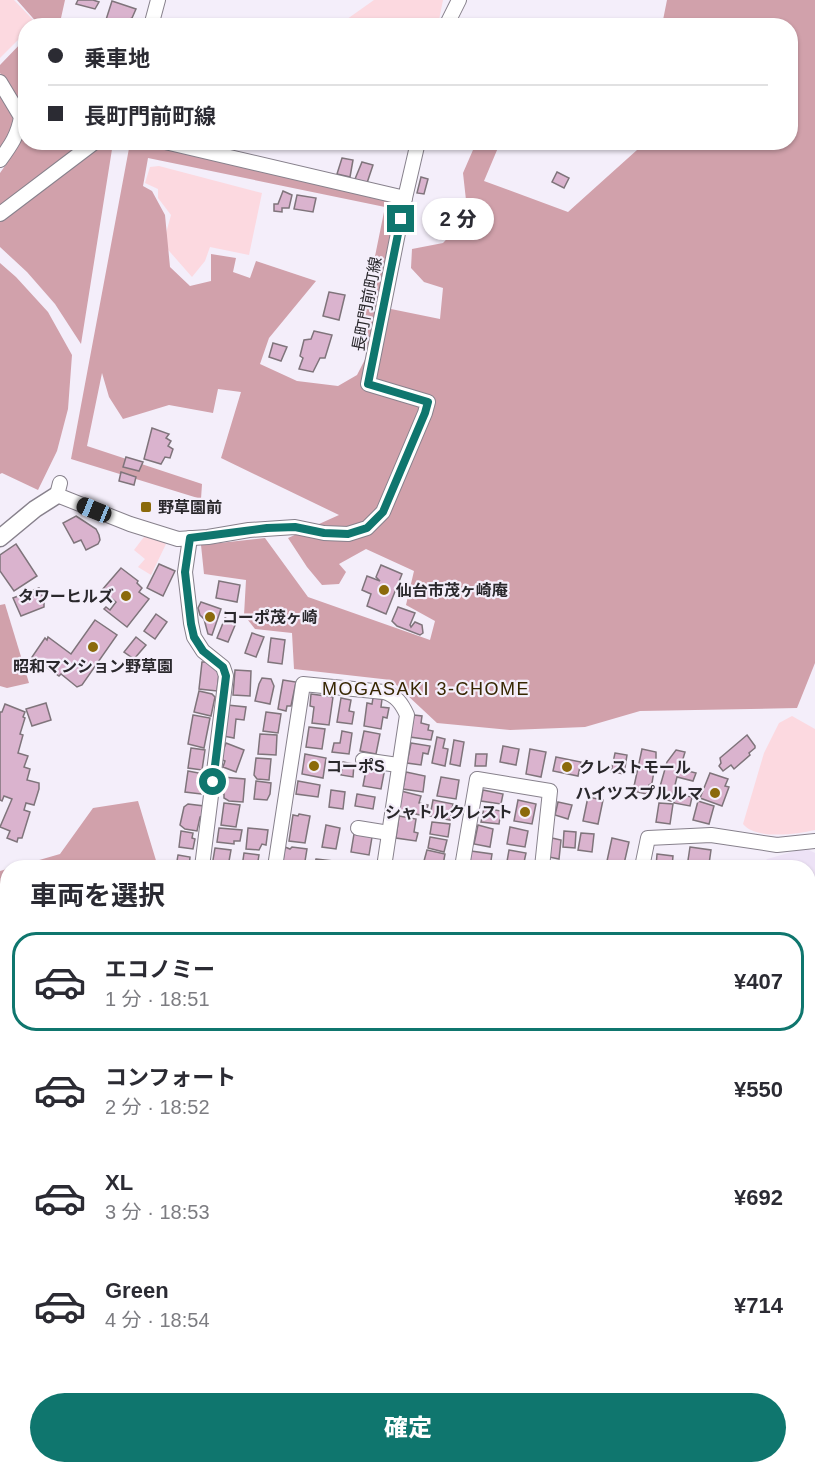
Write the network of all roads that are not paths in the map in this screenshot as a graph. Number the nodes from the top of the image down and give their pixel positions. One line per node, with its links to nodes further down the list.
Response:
1 (158, 0): 3 (street)
2 (459, 0): 4 (street)
3 (154, 18)
4 (450, 18)
5 (0, 82): 6 (street)
6 (18, 112)
7 (18, 133): 11 (street)
8 (84, 150): 13 (street)
9 (199, 150): 12 (street)
10 (416, 150): 12 (street)
11 (0, 160)
12 (405, 198): 16 (street, 長町門前町線)
13 (0, 214)
14 (59, 489): 15 (street); 16 (street)
15 (0, 538)
16 (190, 538): 22 (street)
17 (363, 760): 18 (street)
18 (398, 765): 20 (street); 23 (street)
19 (358, 828): 20 (street)
20 (389, 833): 24 (street)
21 (815, 841): 27 (street)
22 (203, 860)
23 (276, 860)
24 (385, 860)
25 (463, 860): 26 (street)
26 (543, 860)
27 (643, 860)

